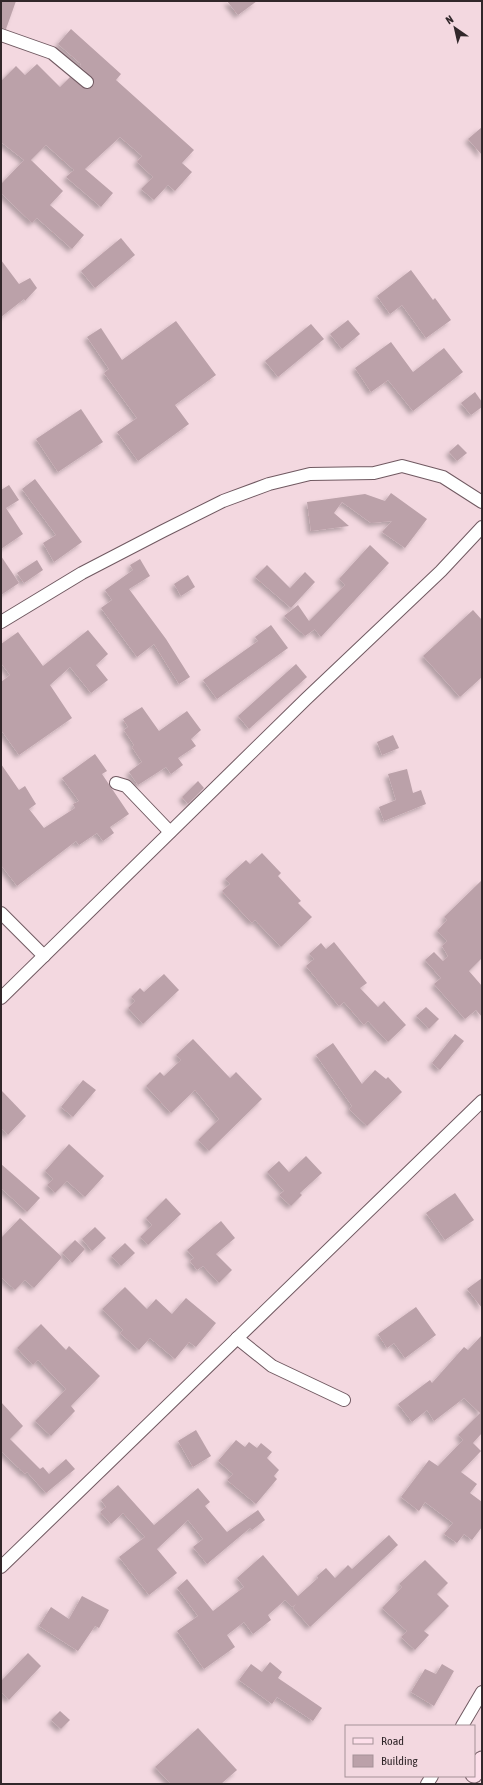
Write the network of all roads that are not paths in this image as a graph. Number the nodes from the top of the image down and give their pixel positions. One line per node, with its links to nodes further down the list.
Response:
1 (1, 35): 2 (street)
2 (87, 82)
3 (482, 502): 5 (street)
4 (482, 527): 7 (street)
5 (1, 622)
6 (116, 782): 7 (street)
7 (170, 832): 9 (street)
8 (1, 913): 9 (street)
9 (44, 956): 10 (street)
10 (1, 998)
11 (482, 1101): 12 (street)
12 (237, 1338): 13 (street); 14 (street)
13 (344, 1400)
14 (1, 1567)
15 (482, 1692): 16 (street)
16 (463, 1725)
17 (482, 1760): 18 (main road)
18 (475, 1773)

